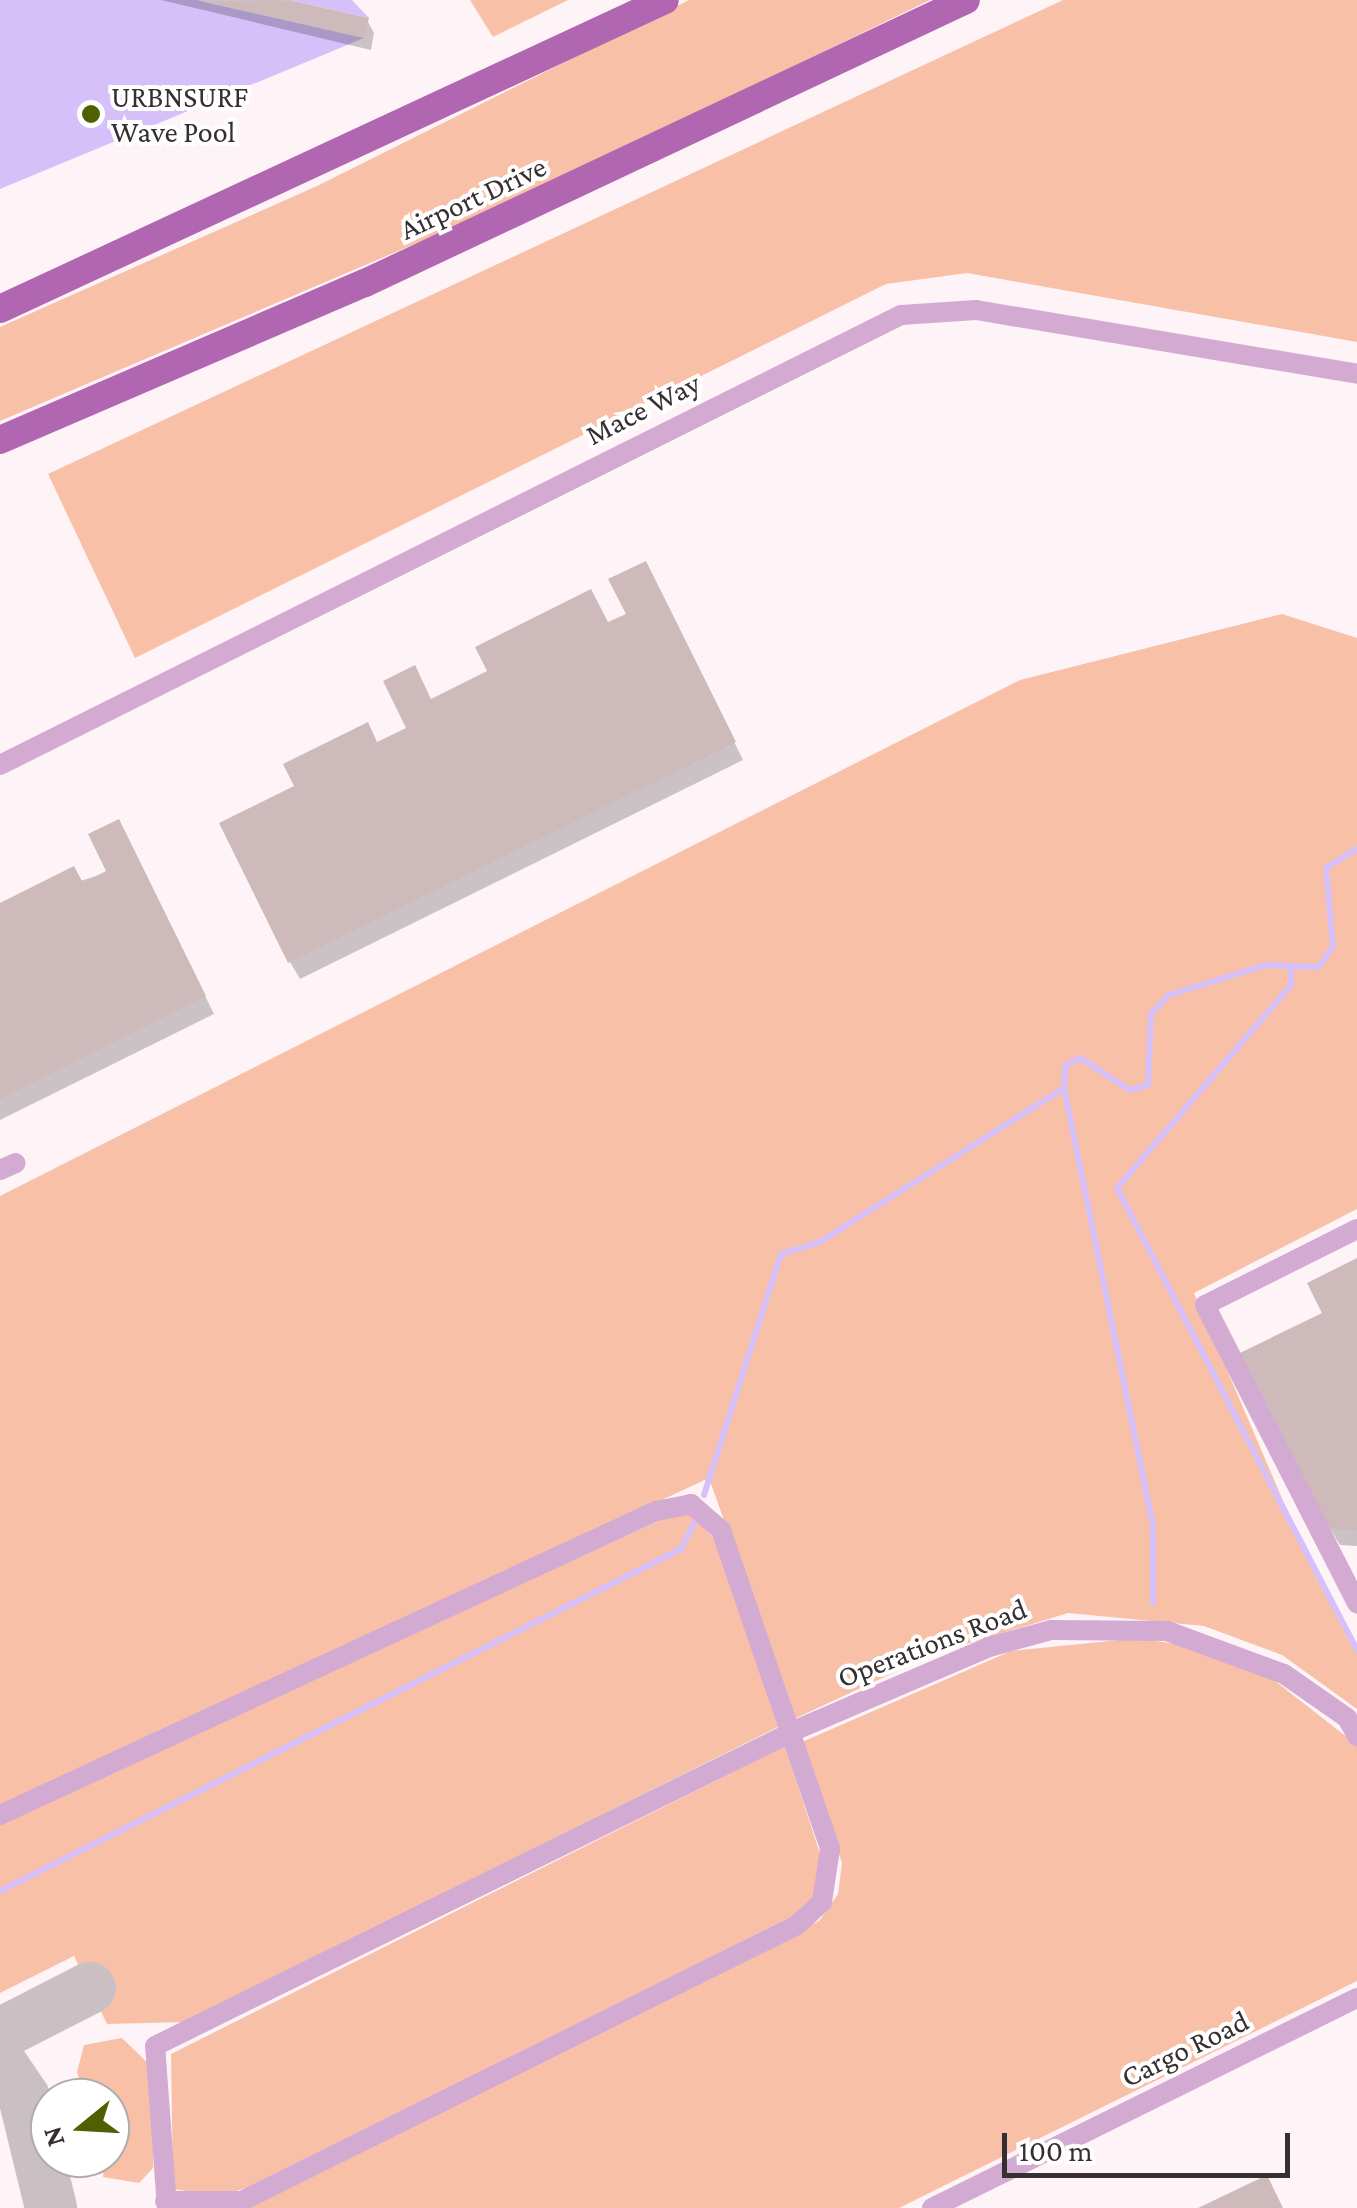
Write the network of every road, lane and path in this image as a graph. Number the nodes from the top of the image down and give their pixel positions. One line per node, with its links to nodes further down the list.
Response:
1 (665, 0): 3 (main road)
2 (966, 0): 5 (main road, Airport Drive)
3 (0, 309)
4 (1357, 374): 6 (street, Mace Way)
5 (0, 440)
6 (0, 765)
7 (1357, 1229): 8 (street)
8 (1357, 1602)
9 (794, 1731): 10 (street, Operations Road); 11 (street); 13 (street, Operations Road); 13 (street)
10 (1357, 1736)
11 (0, 1815)
12 (1357, 1998): 14 (street, Cargo Road)
13 (166, 2205)
14 (932, 2208)

